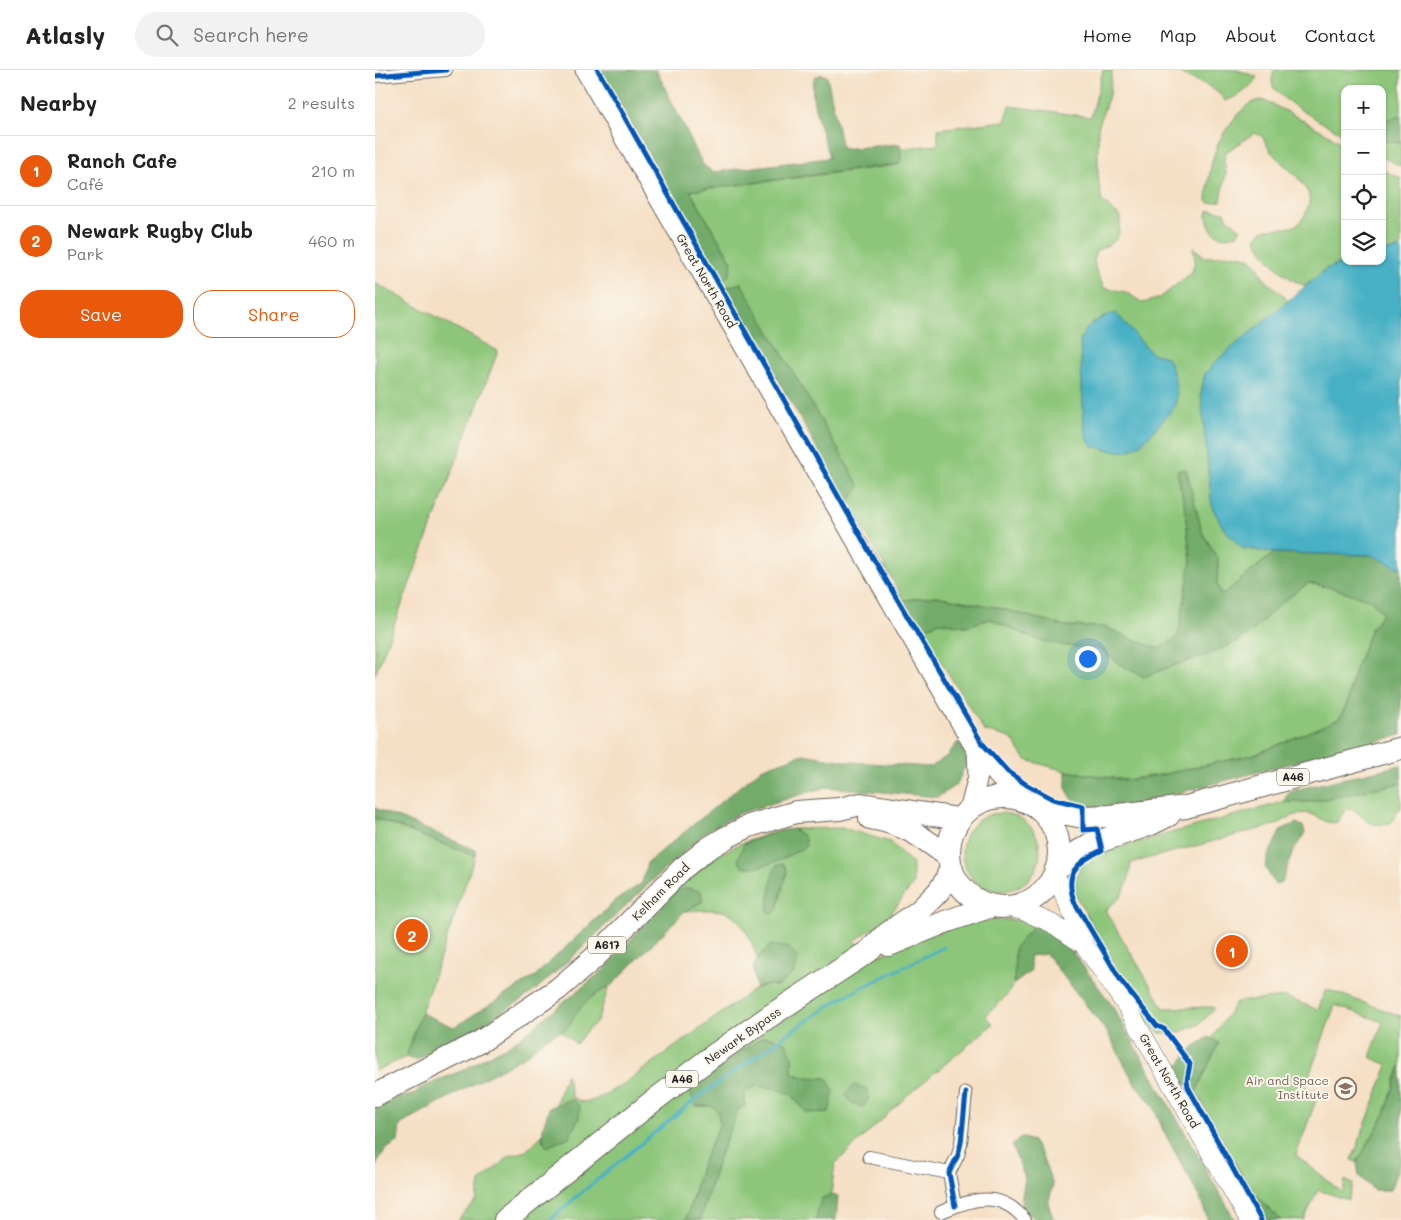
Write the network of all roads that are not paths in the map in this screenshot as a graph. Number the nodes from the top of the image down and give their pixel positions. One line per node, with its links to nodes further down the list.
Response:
1 (446, 70): 3 (street)
2 (585, 70): 5 (main road, Great North Road)
3 (375, 76)
4 (1401, 748): 7 (highway, A46)
5 (977, 751): 6 (main road, Great North Road); 9 (main road, Great North Road)
6 (1029, 803): 7 (highway, A46); 9 (highway); 11 (highway)
7 (1186, 807): 11 (highway, A46)
8 (839, 809): 9 (highway, Kelham Road / A617); 10 (highway, Kelham Road / A617); 16 (highway, Kelham Road / A617)
9 (965, 814): 10 (highway)
10 (950, 862): 12 (highway); 14 (highway, Newark Bypass / A46)
11 (1056, 871): 12 (highway); 13 (main road, Great North Road)
12 (1000, 906): 13 (main road, Great North Road); 14 (highway, Newark Bypass / A46)
13 (1084, 945): 23 (main road, Great North Road)
14 (869, 951): 21 (highway, Newark Bypass / A46)
15 (966, 1093): 18 (street)
16 (375, 1095)
17 (876, 1154): 18 (street)
18 (949, 1173): 19 (street)
19 (955, 1206): 20 (street); 22 (street)
20 (941, 1212)
21 (505, 1220)
22 (1025, 1220)
23 (1249, 1220)

